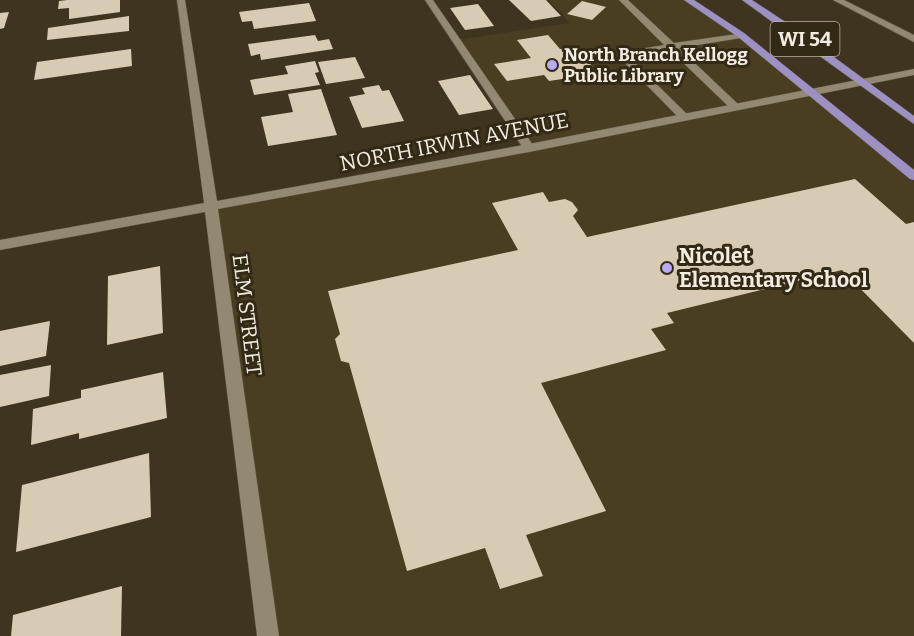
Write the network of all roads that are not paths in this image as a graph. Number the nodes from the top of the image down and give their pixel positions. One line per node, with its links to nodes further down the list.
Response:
1 (181, 0): 18 (street, ELM STREET)
2 (429, 0): 16 (street)
3 (623, 0): 9 (street)
4 (688, 0): 7 (main road, WI 54)
5 (746, 0): 11 (main road, WI 54)
6 (837, 0): 8 (street)
7 (741, 35): 9 (street); 12 (main road, WI 54)
8 (914, 39)
9 (672, 46): 13 (street); 14 (street)
10 (914, 72): 11 (street, NORTH IRWIN AVENUE)
11 (862, 82): 12 (street, NORTH IRWIN AVENUE); 15 (main road, WI 54)
12 (810, 92): 13 (street, NORTH IRWIN AVENUE); 17 (main road, WI 54)
13 (735, 107): 14 (street, NORTH IRWIN AVENUE)
14 (684, 117): 16 (street, NORTH IRWIN AVENUE)
15 (914, 121)
16 (529, 148): 18 (street, NORTH IRWIN AVENUE)
17 (914, 176)
18 (211, 207): 19 (street, NORTH IRWIN AVENUE); 20 (street, ELM STREET)
19 (0, 245)
20 (268, 636)

